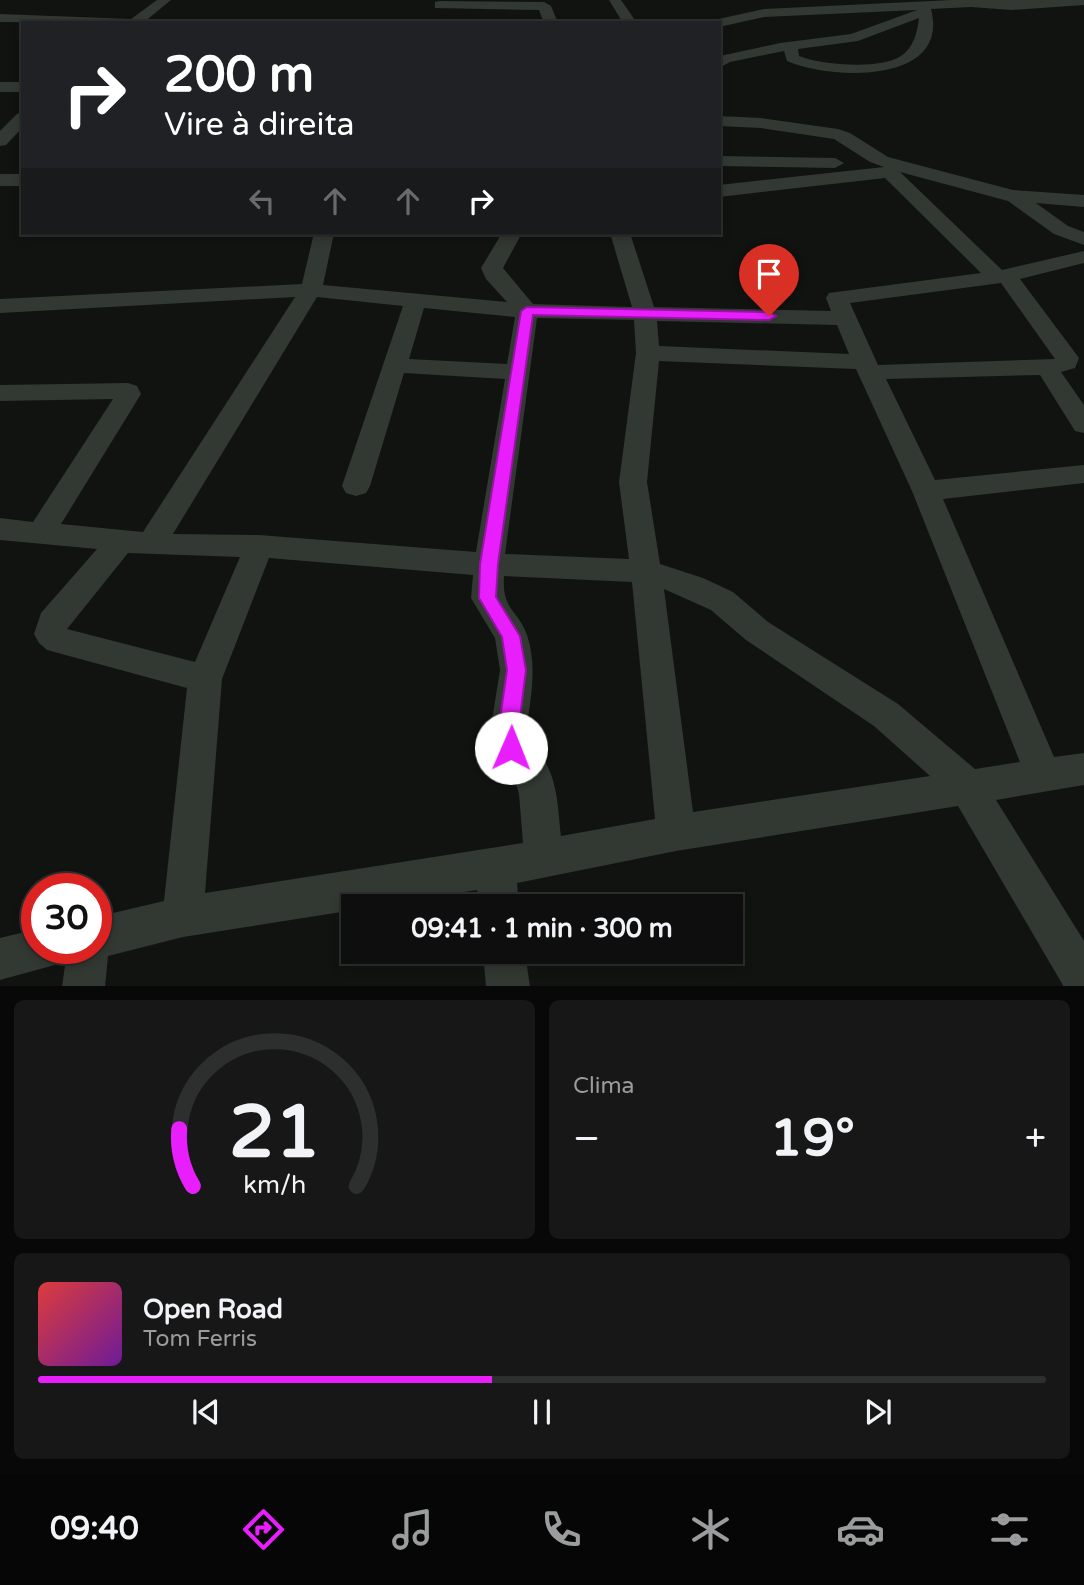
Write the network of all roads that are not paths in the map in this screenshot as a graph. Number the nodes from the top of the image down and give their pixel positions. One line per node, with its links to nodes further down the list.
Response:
1 (165, 0): 14 (street)
2 (615, 0): 18 (street)
3 (989, 0): 8 (street)
4 (1077, 1): 8 (street)
5 (751, 2): 11 (street)
6 (940, 2): 8 (street); 10 (street); 11 (street)
7 (441, 3): 9 (street); 15 (street)
8 (971, 4)
9 (489, 5): 16 (street); 17 (street)
10 (926, 11): 20 (street); 20 (street)
11 (764, 13): 19 (street)
12 (0, 18): 13 (street)
13 (80, 21)
14 (137, 21)
15 (436, 21)
16 (486, 21)
17 (550, 21)
18 (629, 21)
19 (721, 23)
20 (790, 46): 21 (street)
21 (721, 62)
22 (0, 87): 23 (street)
23 (21, 87)
24 (721, 121): 27 (street)
25 (13, 122): 26 (street)
26 (0, 141)
27 (872, 158): 28 (street); 29 (street)
28 (721, 161)
29 (893, 169): 32 (street); 33 (street); 40 (street)
30 (0, 180): 31 (street)
31 (21, 180)
32 (721, 191)
33 (1012, 196): 34 (street); 38 (street)
34 (1084, 201)
35 (324, 235): 41 (street)
36 (511, 235): 44 (street)
37 (621, 235): 45 (street)
38 (1084, 239)
39 (1084, 257): 40 (street)
40 (1002, 277): 46 (street); 50 (street)
41 (311, 290): 42 (street); 43 (street); 59 (street)
42 (416, 299): 44 (street); 48 (street)
43 (0, 306)
44 (527, 311): 45 (street); 51 (street)
45 (645, 313): 46 (street); 47 (street)
46 (844, 318): 49 (street)
47 (648, 353): 49 (street); 62 (street)
48 (395, 365): 51 (street); 55 (street)
49 (867, 367): 50 (street); 56 (street)
50 (1047, 368): 53 (street)
51 (517, 372): 61 (street)
52 (0, 393): 58 (street)
53 (1084, 425)
54 (1084, 474): 56 (street)
55 (356, 486)
56 (926, 491): 65 (street)
57 (0, 529): 58 (street)
58 (41, 532): 59 (street)
59 (136, 542): 60 (street); 63 (street)
60 (259, 546): 61 (street); 63 (street)
61 (489, 564): 62 (street); 68 (street)
62 (645, 571): 66 (street); 67 (street)
63 (205, 679): 71 (street)
64 (1084, 768): 65 (street)
65 (1044, 776): 66 (street)
66 (966, 785): 67 (street); 77 (street)
67 (676, 833): 68 (street)
68 (544, 859): 69 (street)
69 (495, 868): 70 (street); 71 (street)
70 (498, 894)
71 (183, 917): 72 (street)
72 (112, 934)
73 (21, 954): 74 (street)
74 (0, 958)
75 (86, 964): 78 (street)
76 (505, 964): 79 (street)
77 (1084, 980)
78 (83, 986)
79 (508, 986)

